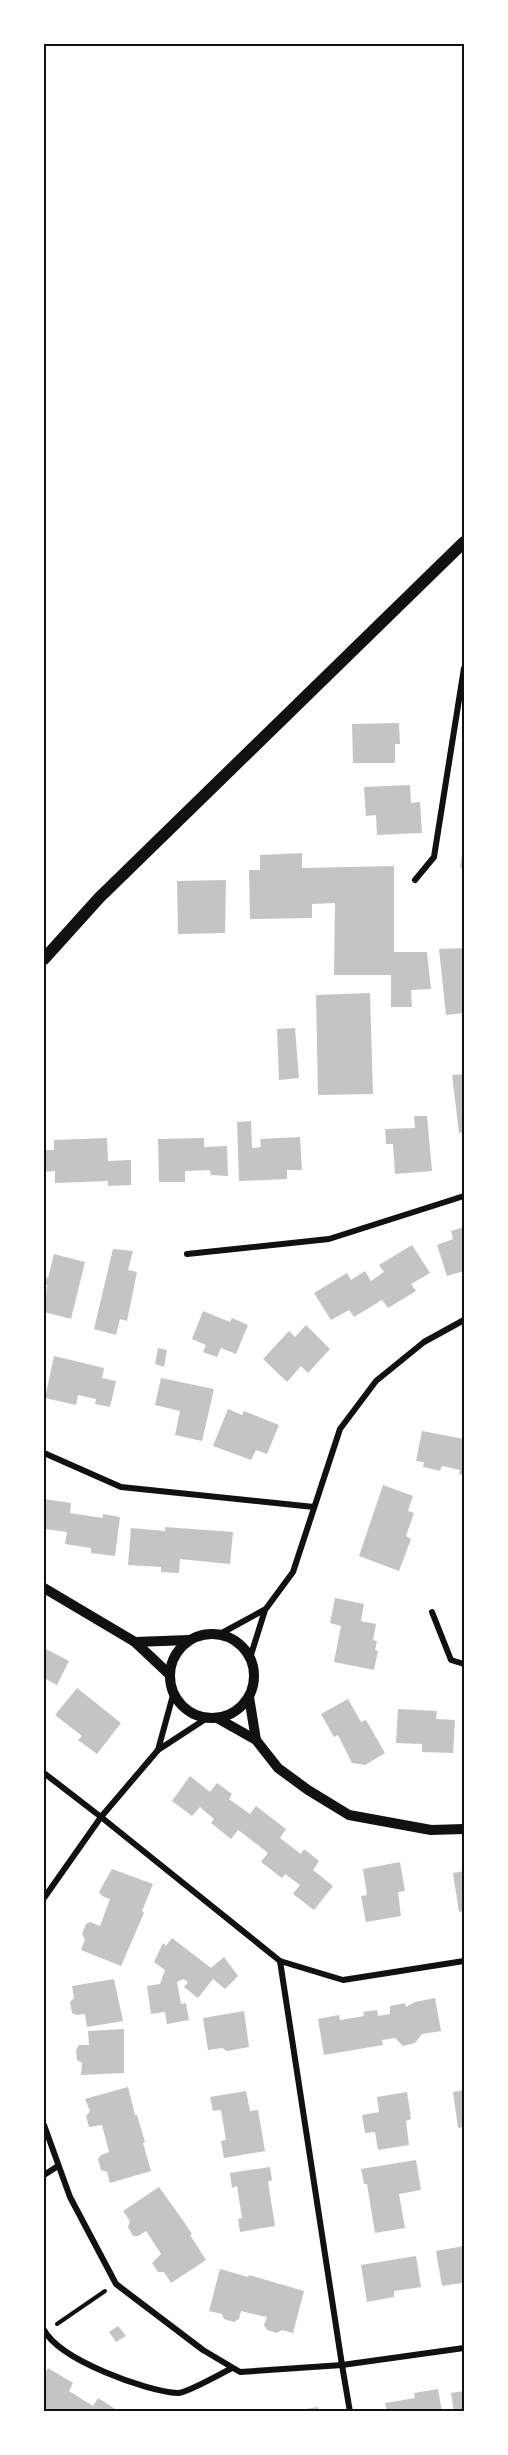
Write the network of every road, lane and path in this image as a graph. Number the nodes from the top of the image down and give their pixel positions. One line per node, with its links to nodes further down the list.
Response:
1 (463, 546): 4 (main road)
2 (465, 668): 3 (street)
3 (415, 880)
4 (44, 959)
5 (465, 1196): 6 (street)
6 (187, 1254)
7 (465, 1320): 9 (street)
8 (44, 1453): 9 (street)
9 (314, 1507): 13 (street)
10 (44, 1588): 12 (street)
11 (44, 1596): 12 (street)
12 (67, 1602): 17 (street)
13 (265, 1610): 15 (street); 18 (street)
14 (432, 1612): 19 (street)
15 (220, 1634): 16 (street); 18 (street)
16 (189, 1640): 17 (street); 20 (street)
17 (135, 1642): 20 (street)
18 (250, 1658): 22 (street)
19 (465, 1664)
20 (169, 1674): 21 (street)
21 (173, 1695): 23 (street); 25 (street)
22 (249, 1697): 23 (street); 24 (street)
23 (212, 1718): 24 (street); 25 (street)
24 (256, 1740): 28 (street)
25 (158, 1750): 27 (street)
26 (44, 1773): 27 (street)
27 (101, 1817): 29 (street); 30 (street)
28 (465, 1829)
29 (44, 1898)
30 (280, 1961): 31 (street); 38 (street)
31 (465, 1961)
32 (44, 2125): 33 (street)
33 (58, 2166): 34 (street); 35 (street)
34 (44, 2175)
35 (116, 2284): 36 (path); 39 (street)
36 (44, 2332): 39 (street)
37 (465, 2348): 38 (street)
38 (342, 2365): 39 (street); 40 (street)
39 (232, 2368)
40 (350, 2412)

